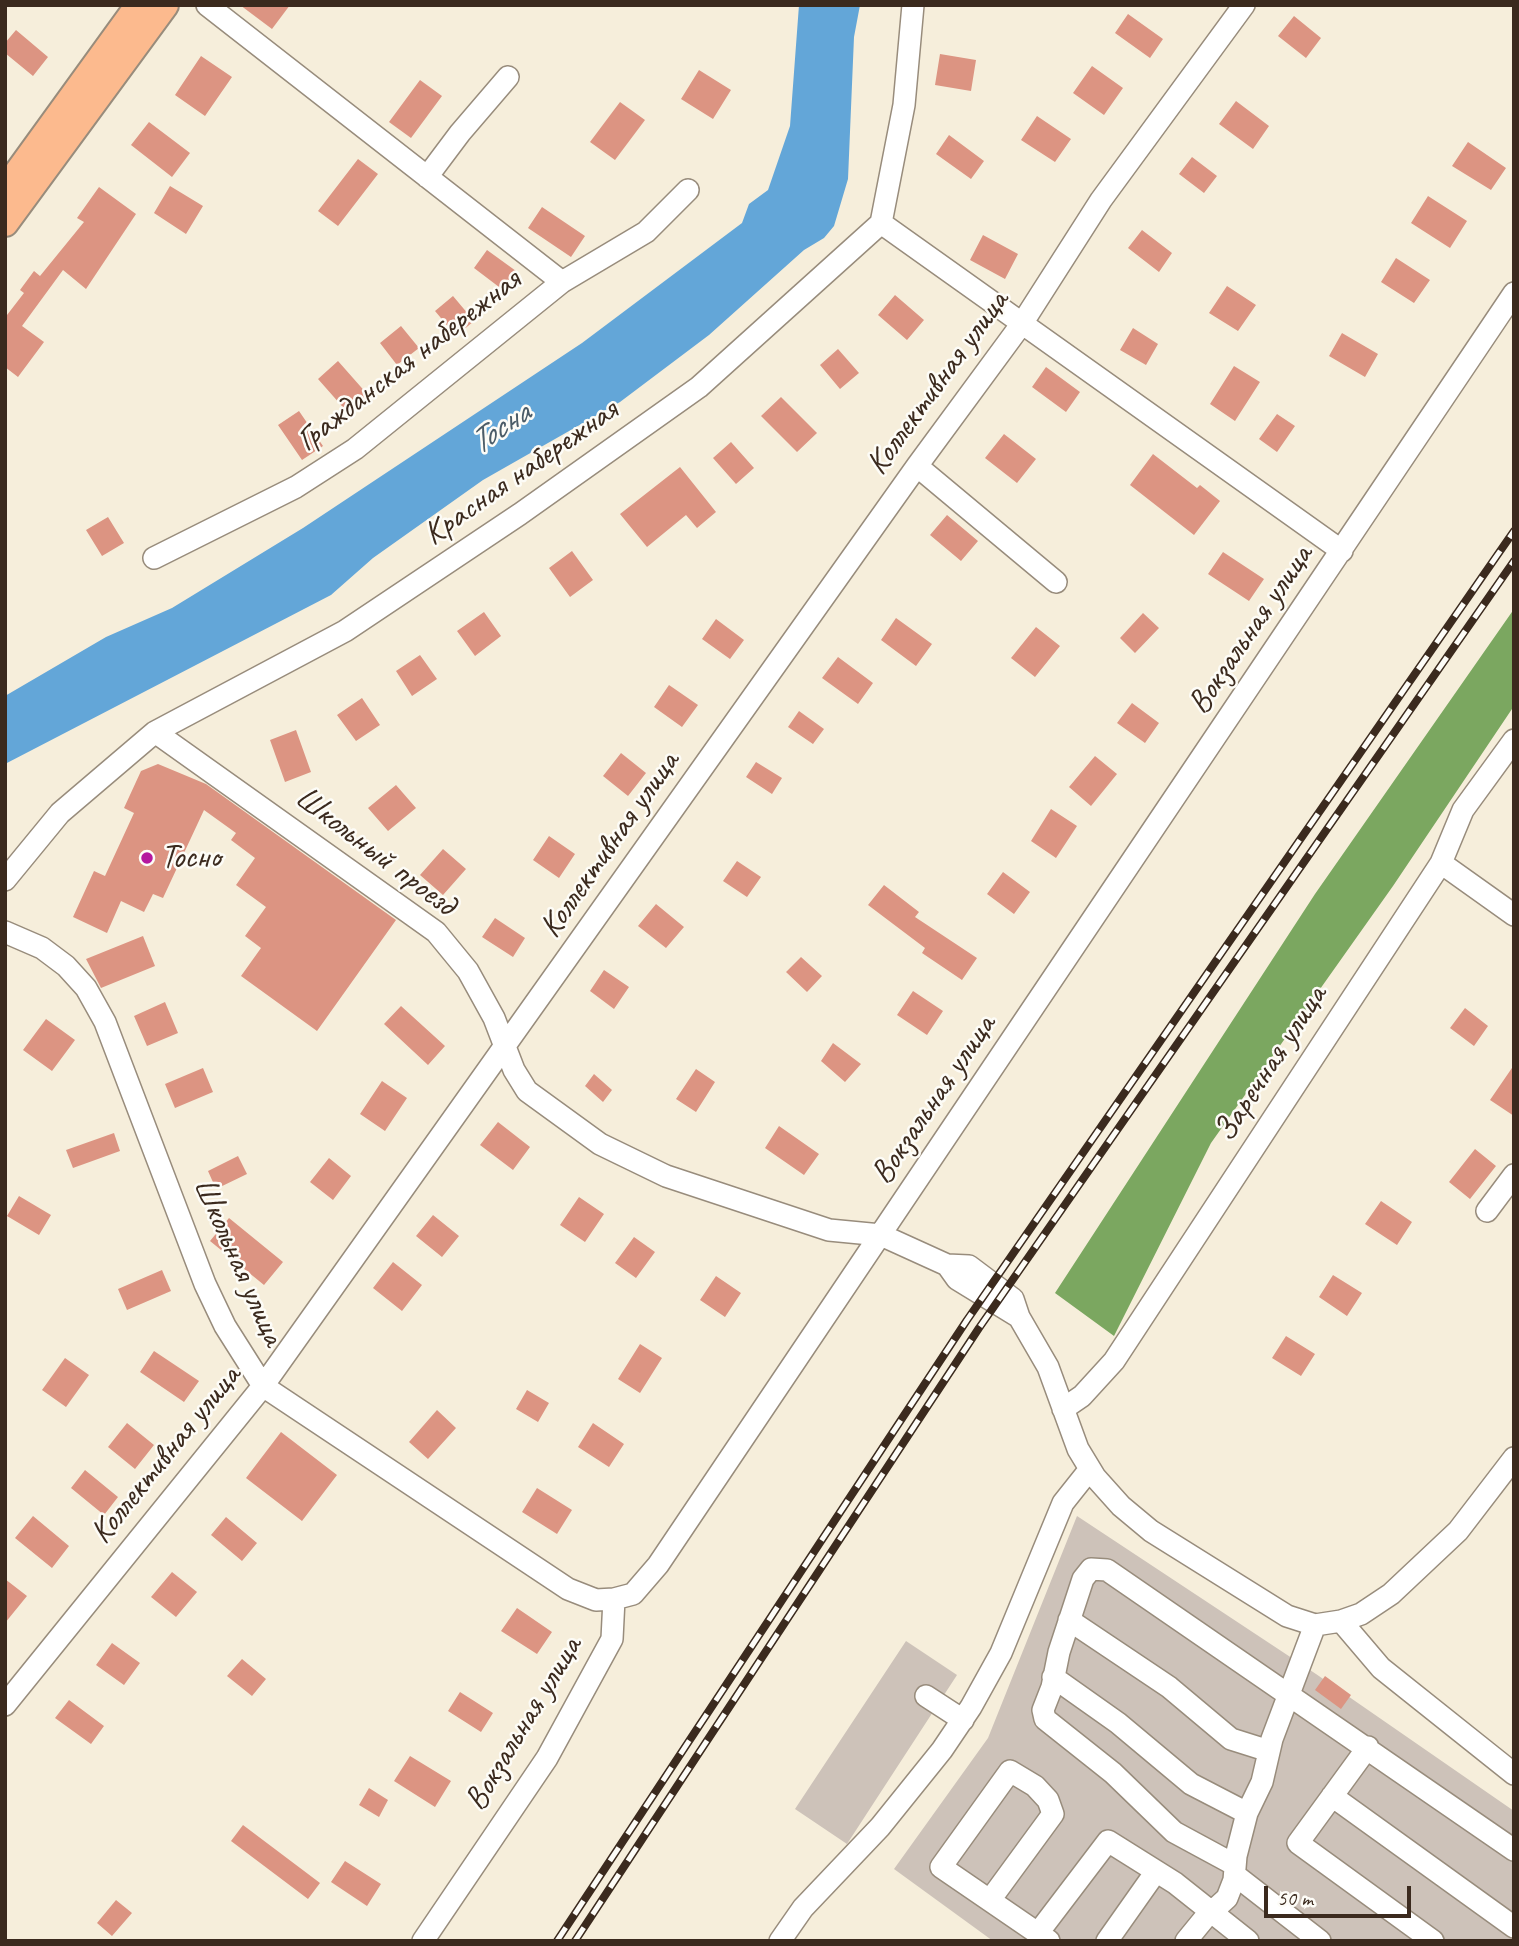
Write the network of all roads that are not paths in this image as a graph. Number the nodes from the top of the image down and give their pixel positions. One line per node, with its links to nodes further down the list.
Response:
1 (139, 5): 8 (main road)
2 (165, 5): 8 (main road)
3 (207, 5): 7 (street)
4 (913, 5): 11 (street)
5 (1244, 5): 14 (street, Коллективная улица)
6 (508, 77): 7 (street)
7 (427, 177): 12 (street)
8 (14, 182): 10 (main road)
9 (688, 190): 12 (street, Гражданская набережная)
10 (5, 223)
11 (881, 223): 14 (street); 19 (street, Красная набережная)
12 (562, 282): 17 (street, Гражданская набережная)
13 (1514, 293): 16 (street, Вокзальная улица)
14 (1023, 322): 15 (street, Коллективная улица); 16 (street)
15 (917, 466): 18 (street); 25 (street, Коллективная улица)
16 (1342, 551): 28 (street, Вокзальная улица)
17 (154, 558)
18 (1056, 582)
19 (155, 732): 22 (street, Красная набережная); 25 (street, Школьный проезд)
20 (1514, 740): 21 (street, Заречная улица)
21 (1441, 863): 23 (street); 30 (street, Заречная улица)
22 (5, 880)
23 (1514, 915)
24 (5, 932): 29 (street, Школьная улица)
25 (506, 1046): 28 (street, Школьный проезд); 29 (street, Коллективная улица)
26 (1514, 1175): 27 (street)
27 (1487, 1211)
28 (881, 1235): 30 (street, Школьный проезд); 33 (street, Вокзальная улица)
29 (262, 1386): 33 (street, Школьная улица); 40 (street, Коллективная улица)
30 (1063, 1409): 32 (street)
31 (1514, 1458): 35 (street)
32 (1090, 1469): 36 (street); 41 (street)
33 (614, 1600): 54 (street, Вокзальная улица)
34 (1069, 1620): 37 (street); 38 (street); 43 (street)
35 (1341, 1621): 36 (street); 44 (street)
36 (1315, 1625): 38 (street)
37 (1054, 1677): 46 (street); 48 (street)
38 (1290, 1693): 42 (street); 43 (street)
39 (926, 1696): 41 (street)
40 (5, 1705)
41 (962, 1720): 55 (street)
42 (1368, 1747): 45 (street); 47 (street)
43 (1269, 1751): 46 (street)
44 (1514, 1774)
45 (1332, 1796): 52 (street); 60 (street)
46 (1247, 1813): 48 (street)
47 (1514, 1850)
48 (1235, 1870): 51 (street); 59 (street)
49 (1154, 1872): 51 (street); 53 (street); 56 (street)
50 (989, 1900): 50 (street); 53 (street)
51 (1210, 1914): 57 (street); 58 (street)
52 (1514, 1927)
53 (1043, 1937)
54 (423, 1941)
55 (780, 1941)
56 (1107, 1941)
57 (1186, 1941)
58 (1248, 1941)
59 (1320, 1941)
60 (1433, 1941)

